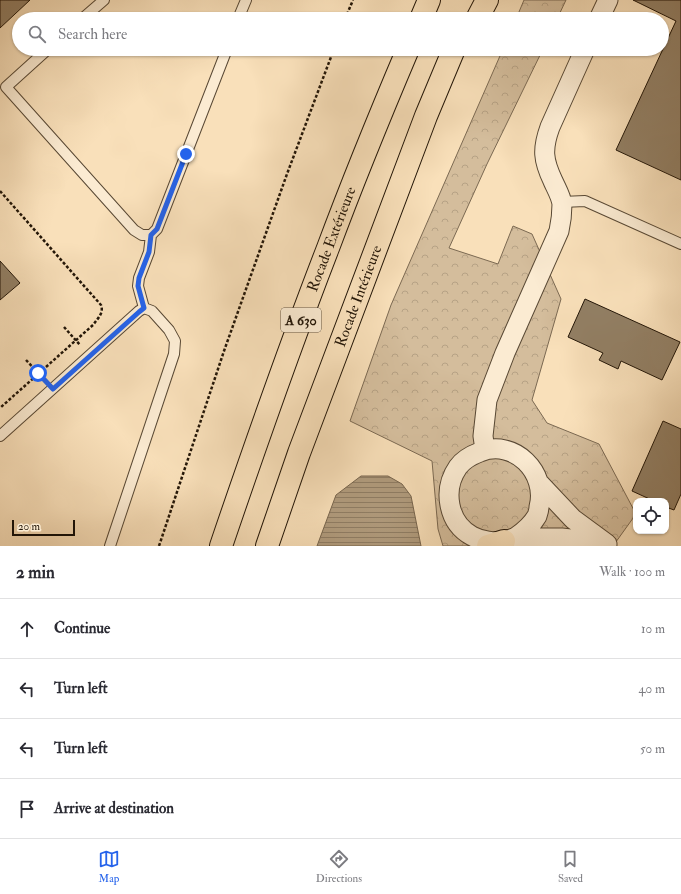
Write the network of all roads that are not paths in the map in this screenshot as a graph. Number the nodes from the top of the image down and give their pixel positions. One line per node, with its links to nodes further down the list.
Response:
1 (104, 0): 8 (lane)
2 (246, 0): 9 (lane)
3 (422, 0): 10 (highway)
4 (429, 0): 11 (highway)
5 (475, 0): 12 (highway)
6 (487, 0): 13 (highway)
7 (608, 0): 14 (street)
8 (90, 12)
9 (241, 12)
10 (418, 12)
11 (424, 12)
12 (470, 12)
13 (481, 12)
14 (602, 12)
15 (40, 56): 25 (lane)
16 (224, 56): 25 (lane)
17 (402, 56): 22 (highway)
18 (405, 56): 22 (highway, Rocade Extérieure / A 630)
19 (451, 56): 23 (highway, Rocade Intérieure / A 630)
20 (457, 56): 23 (highway)
21 (582, 56): 24 (street)
22 (388, 96): 33 (highway, Rocade Extérieure / A 630)
23 (426, 116): 34 (highway, Rocade Intérieure / A 630)
24 (562, 202): 26 (lane); 29 (street)
25 (151, 235): 27 (lane)
26 (681, 244)
27 (144, 308): 28 (lane); 32 (lane)
28 (0, 436)
29 (485, 450): 30 (street); 31 (street)
30 (540, 484): 31 (street); 35 (street)
31 (503, 541): 35 (street)
32 (110, 546)
33 (221, 546)
34 (267, 546)
35 (608, 546)

